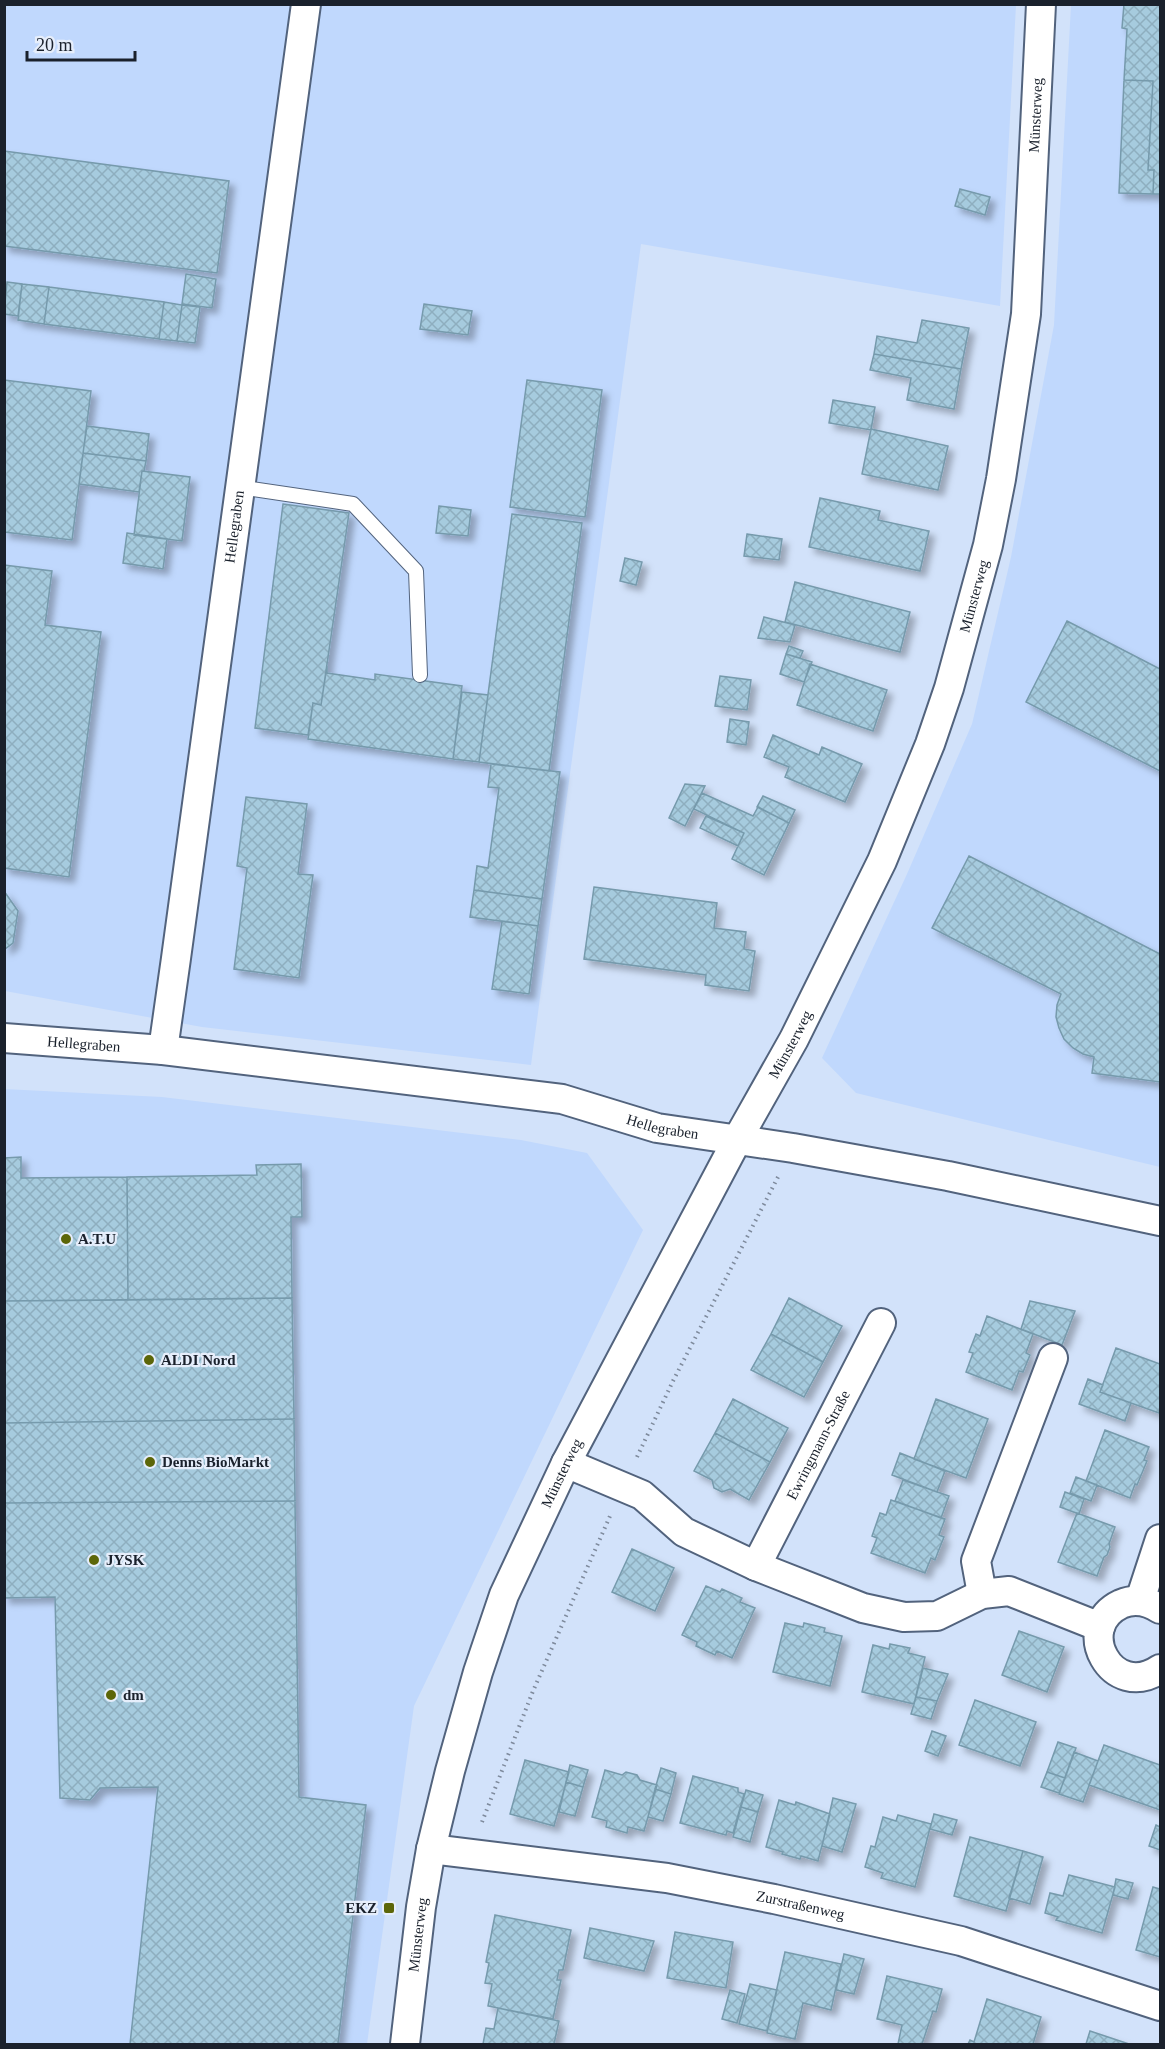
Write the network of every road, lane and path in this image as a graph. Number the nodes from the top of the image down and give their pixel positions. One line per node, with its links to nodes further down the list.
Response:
1 (306, 4): 3 (street, Hellegraben)
2 (1041, 4): 7 (street, Münsterweg)
3 (239, 487): 4 (lane); 6 (street, Hellegraben)
4 (420, 675)
5 (4, 1038): 6 (street, Hellegraben)
6 (163, 1050): 7 (street, Hellegraben)
7 (736, 1140): 8 (street, Hellegraben); 11 (street, Münsterweg)
8 (1161, 1221)
9 (881, 1323): 13 (street, Ewringmann-Straße)
10 (1053, 1358): 14 (street)
11 (566, 1463): 13 (street); 18 (street, Münsterweg)
12 (1161, 1539): 15 (street)
13 (756, 1566): 14 (street)
14 (982, 1594): 16 (street)
15 (1150, 1604): 16 (street)
16 (1100, 1627): 17 (street)
17 (1161, 1669)
18 (431, 1849): 19 (street, Zurstraßenweg); 20 (street, Münsterweg)
19 (1161, 2006)
20 (405, 2044)

